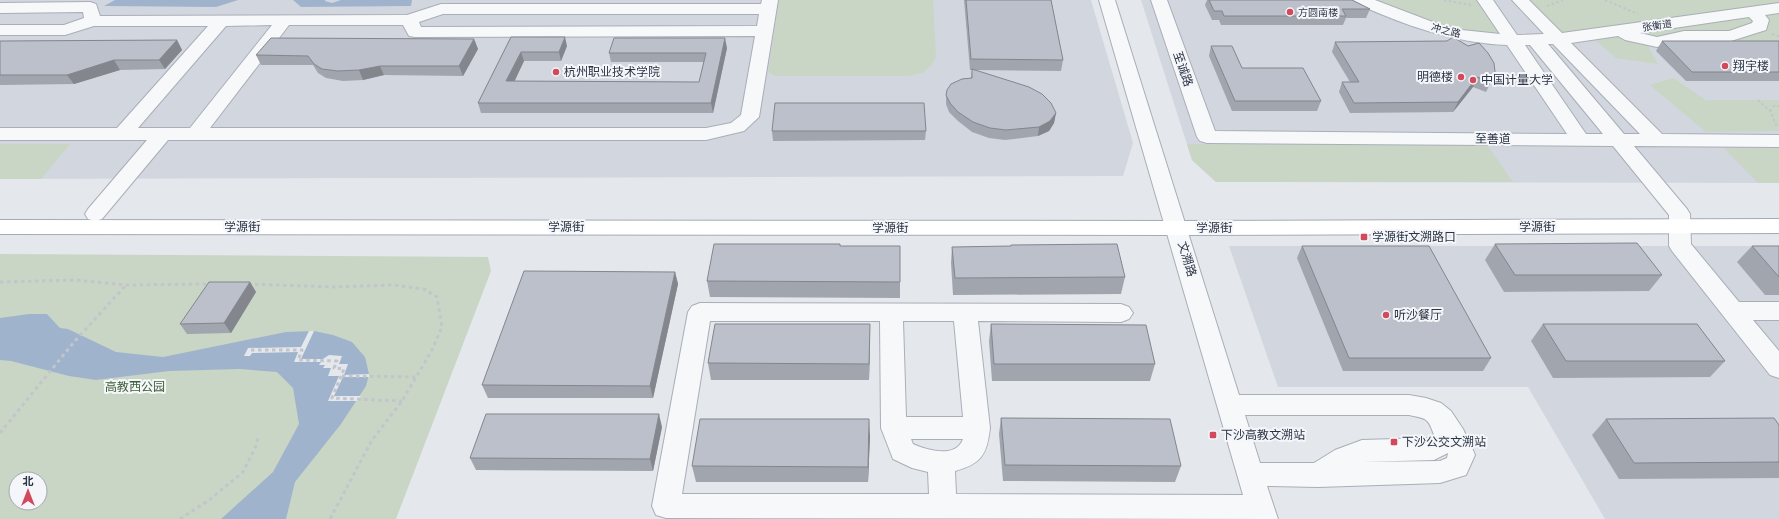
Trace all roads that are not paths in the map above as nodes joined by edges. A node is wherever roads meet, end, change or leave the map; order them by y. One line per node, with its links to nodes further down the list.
1 (1107, 0): 35 (street, 文溯路)
2 (1159, 0): 26 (street, 至诚路)
3 (1360, 0): 20 (street, 冲之路)
4 (1520, 0): 19 (street)
5 (444, 4): 6 (street); 13 (street)
6 (769, 4): 18 (street)
7 (1488, 4): 20 (street)
8 (0, 8): 9 (street)
9 (39, 8): 11 (street); 16 (street)
10 (1779, 8): 12 (street, 张衡道)
11 (93, 9): 14 (street); 16 (street)
12 (1753, 11): 17 (street, 张衡道); 17 (street)
13 (409, 20): 15 (street); 18 (street)
14 (221, 21): 15 (street); 22 (street)
15 (284, 21): 24 (street)
16 (7, 30)
17 (1619, 30): 19 (street, 张衡道)
18 (764, 31): 24 (street)
19 (1559, 39): 21 (street, 张衡道); 29 (street)
20 (1513, 40): 21 (street, 冲之路); 27 (street)
21 (1535, 40): 28 (street)
22 (123, 133): 23 (street); 25 (street)
23 (163, 133): 24 (street); 32 (street)
24 (196, 133)
25 (0, 134)
26 (1207, 138): 27 (street, 至善道)
27 (1580, 139): 28 (street, 至善道)
28 (1618, 139): 29 (street, 至善道); 34 (street)
29 (1656, 140): 30 (street, 至善道)
30 (1779, 140)
31 (0, 214): 32 (main road, 学源街)
32 (95, 214): 35 (main road, 学源街)
33 (1779, 214): 34 (main road, 学源街)
34 (1680, 220): 35 (main road, 学源街); 36 (main road, 学源街); 38 (street)
35 (1175, 221): 37 (main road, 学源街); 44 (street, 文溯路)
36 (1779, 226)
37 (0, 227)
38 (1733, 311): 39 (street); 43 (street)
39 (1779, 311)
40 (891, 312): 41 (street); 45 (street); 49 (street)
41 (966, 312): 42 (street); 46 (street)
42 (1121, 313)
43 (1779, 368)
44 (1230, 405): 48 (street, 文溯路); 48 (street)
45 (894, 428): 46 (street); 47 (street)
46 (977, 428): 47 (street)
47 (941, 463): 49 (street)
48 (1251, 474): 50 (street, 文溯路)
49 (943, 507): 50 (street)
50 (1262, 513)

